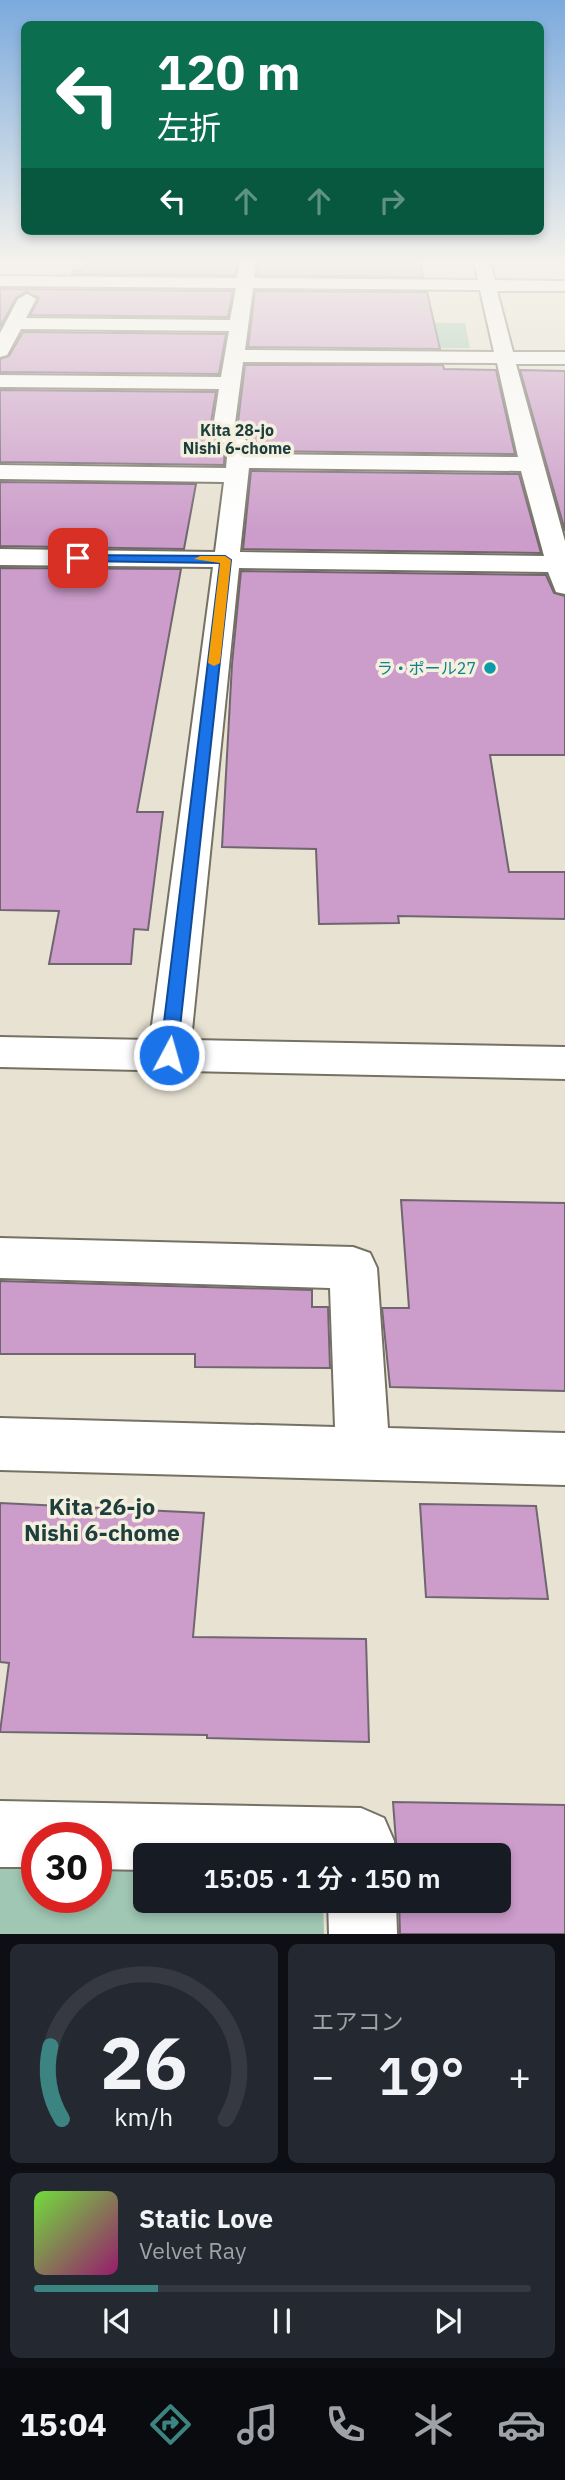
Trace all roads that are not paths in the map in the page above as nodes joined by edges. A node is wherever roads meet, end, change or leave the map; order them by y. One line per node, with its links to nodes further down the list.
1 (234, 353): 5 (street)
2 (506, 353): 3 (street)
3 (507, 358): 4 (street); 5 (street); 8 (street)
4 (565, 358)
5 (231, 369): 6 (street); 7 (street)
6 (0, 381)
7 (237, 468): 8 (street); 9 (street); 12 (street)
8 (532, 469): 10 (street); 13 (street)
9 (0, 472)
10 (558, 474)
11 (0, 557): 12 (street)
12 (225, 560): 13 (street); 15 (street)
13 (562, 573)
14 (0, 1052): 15 (street)
15 (169, 1055): 16 (street)
16 (565, 1063)
17 (0, 1258): 19 (street)
18 (0, 1444): 19 (street)
19 (363, 1451): 20 (street)
20 (565, 1459)
21 (0, 1834): 22 (street)
22 (360, 1843)
23 (362, 1913): 24 (street)
24 (363, 1934)

